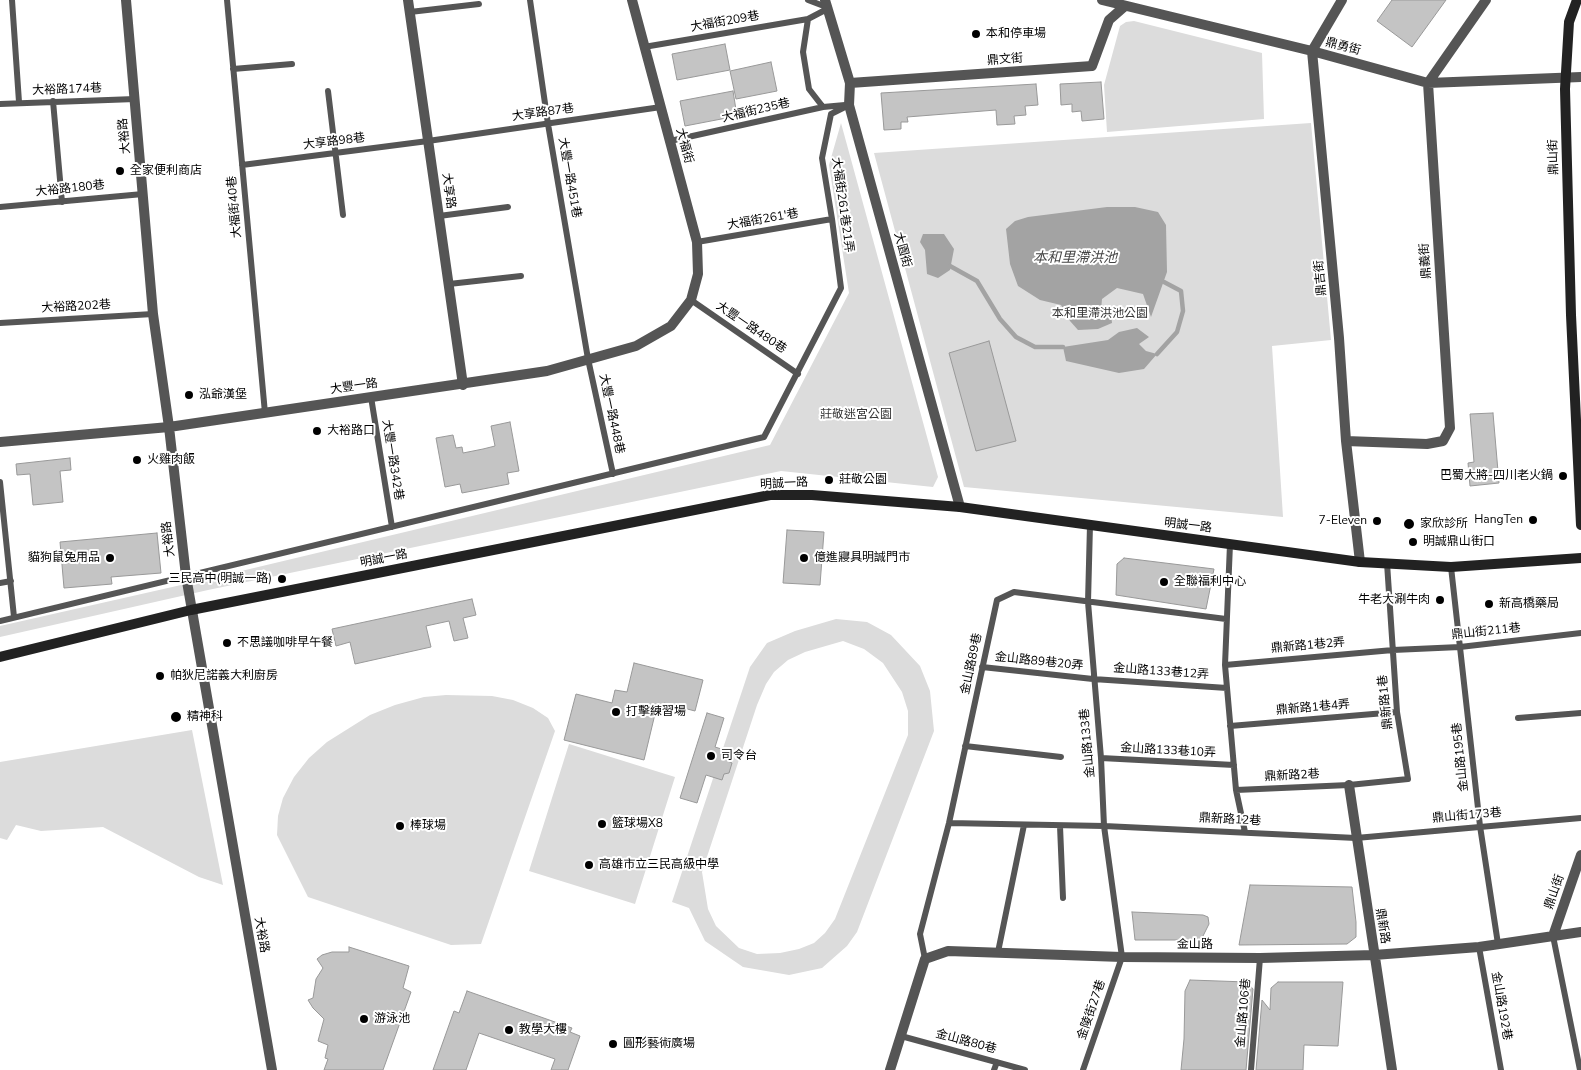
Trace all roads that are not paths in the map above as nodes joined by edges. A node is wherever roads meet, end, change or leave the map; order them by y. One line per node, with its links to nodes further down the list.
1 (12, 0): 28 (lane)
2 (126, 0): 26 (street, 大裕路)
3 (227, 0): 20 (lane, 大福街40巷)
4 (408, 0): 15 (street, 大享路)
5 (530, 0): 33 (lane, 大豐一路451巷)
6 (632, 0): 17 (street, 大福街)
7 (808, 0): 14 (lane)
8 (1102, 0): 12 (street, 鼎勇街)
9 (1342, 0): 18 (street)
10 (1486, 0): 24 (street)
11 (1577, 0): 21 (street, 鼎山街)
12 (1127, 3): 18 (street, 鼎勇街); 23 (street, 鼎文街)
13 (479, 4): 15 (lane)
14 (827, 4): 16 (lane, 大福街209巷); 23 (street, 大園街)
15 (410, 12): 34 (street, 大享路)
16 (808, 19): 17 (lane, 大福街209巷); 32 (lane)
17 (644, 48): 31 (street, 大福街)
18 (1312, 51): 24 (street, 鼎勇街); 58 (street, 鼎吉街)
19 (292, 64): 20 (lane)
20 (233, 69): 37 (lane, 大福街40巷)
21 (1565, 77): 22 (street, 鼎勇街); 24 (street, 鼎勇街); 50 (street, 鼎山街)
22 (1581, 77)
23 (850, 83): 30 (street, 大園街)
24 (1428, 83): 58 (street, 鼎義街)
25 (328, 91): 36 (lane)
26 (135, 99): 27 (lane, 大裕路174巷); 38 (street, 大裕路)
27 (53, 101): 28 (lane, 大裕路174巷); 39 (lane)
28 (19, 102): 29 (lane, 大裕路174巷)
29 (0, 104)
30 (849, 105): 32 (lane, 大福街235巷); 44 (lane, 大福街261巷21弄); 62 (street, 大園街)
31 (661, 107): 33 (lane, 大享路87巷); 35 (street, 大福街)
32 (823, 107): 35 (lane, 大福街235巷)
33 (548, 124): 34 (lane, 大享路87巷); 52 (lane, 大豐一路451巷)
34 (428, 141): 36 (lane, 大享路98巷); 43 (street, 大享路)
35 (670, 141): 45 (street, 大福街)
36 (336, 153): 37 (lane, 大享路98巷); 42 (lane)
37 (242, 165): 56 (lane, 大福街40巷)
38 (143, 194): 39 (lane, 大裕路180巷); 49 (street, 大裕路)
39 (62, 202): 40 (lane, 大裕路180巷)
40 (0, 207)
41 (508, 207): 43 (lane)
42 (343, 216)
43 (439, 216): 47 (street, 大享路)
44 (832, 219): 45 (lane, 大福街261'巷); 53 (lane, 大福街261巷21弄)
45 (697, 242): 48 (street, 大福街)
46 (521, 276): 47 (lane)
47 (449, 284): 54 (street, 大享路)
48 (691, 300): 52 (street, 大豐一路); 53 (lane, 大豐一路480巷)
49 (152, 314): 51 (lane, 大裕路202巷); 57 (street, 大裕路)
50 (1576, 315): 64 (street, 鼎山街)
51 (0, 323)
52 (588, 360): 54 (street, 大豐一路); 60 (lane, 大豐一路448巷)
53 (798, 374): 60 (lane)
54 (463, 385): 55 (street, 大豐一路)
55 (371, 397): 56 (street, 大豐一路); 65 (lane, 大豐一路342巷)
56 (265, 413): 57 (street, 大豐一路)
57 (169, 427): 59 (street, 大豐一路); 71 (street, 大裕路)
58 (1346, 441): 68 (street, 鼎吉街)
59 (0, 442)
60 (613, 474): 65 (lane)
61 (0, 482): 72 (lane)
62 (960, 507): 63 (street, 明誠一路); 75 (street, 明誠一路)
63 (1090, 525): 66 (street, 明誠一路); 74 (lane, 金山路133巷)
64 (1581, 525)
65 (392, 527): 71 (lane)
66 (1230, 544): 68 (street, 明誠一路); 77 (lane)
67 (1581, 558): 70 (street, 明誠一路)
68 (1360, 562): 69 (street, 明誠一路)
69 (1387, 563): 70 (street, 明誠一路); 81 (lane, 鼎新路1巷)
70 (1451, 567): 80 (lane, 金山路195巷)
71 (186, 576): 75 (street, 大裕路); 76 (lane)
72 (11, 581): 73 (lane); 76 (lane)
73 (0, 583)
74 (1088, 602): 77 (lane, 金山路89巷); 84 (lane, 金山路89巷); 85 (lane, 金山路133巷)
75 (191, 610): 82 (street, 明誠一路); 118 (street, 大裕路)
76 (14, 618): 78 (lane)
77 (1226, 620): 83 (lane)
78 (0, 621)
79 (1581, 634): 80 (lane, 鼎山街211巷)
80 (1460, 647): 81 (lane, 鼎山街211巷); 102 (lane, 金山路195巷)
81 (1392, 650): 83 (lane, 鼎新路1巷2弄); 87 (lane, 鼎新路1巷)
82 (0, 657)
83 (1225, 665): 86 (lane)
84 (982, 667): 85 (lane, 金山路89巷20弄); 91 (lane, 金山路89巷)
85 (1093, 679): 86 (lane, 金山路133巷12弄); 93 (lane, 金山路133巷)
86 (1227, 688): 90 (lane)
87 (1397, 712): 90 (lane, 鼎新路1巷4弄); 95 (lane, 鼎新路1巷)
88 (1581, 712): 89 (lane)
89 (1518, 718)
90 (1230, 726): 94 (lane)
91 (965, 746): 92 (lane); 98 (lane, 金山路89巷)
92 (1061, 757)
93 (1101, 758): 94 (lane, 金山路133巷10弄); 101 (lane, 金山路133巷)
94 (1234, 765): 96 (lane)
95 (1348, 785): 96 (lane, 鼎新路2巷); 104 (street, 鼎新路)
96 (1236, 790): 103 (lane)
97 (1581, 818): 102 (lane, 鼎山街173巷)
98 (949, 823): 99 (lane, 鼎新路12巷); 115 (lane, 金山路89巷)
99 (1024, 825): 100 (lane, 鼎新路12巷); 111 (lane)
100 (1060, 826): 101 (lane, 鼎新路12巷); 106 (lane)
101 (1104, 826): 103 (lane, 鼎新路12巷); 113 (lane, 金山路133巷)
102 (1480, 826): 104 (lane, 鼎山街173巷); 109 (lane, 金山路195巷)
103 (1245, 832): 104 (lane, 鼎新路12巷)
104 (1356, 838): 112 (street, 鼎新路)
105 (1581, 855): 108 (street, 鼎山街)
106 (1064, 898)
107 (1581, 932): 108 (street, 金山路)
108 (1553, 936): 109 (street, 金山路); 126 (lane)
109 (1498, 944): 110 (street, 金山路)
110 (1479, 947): 112 (street, 金山路); 125 (lane, 金山路192巷)
111 (998, 952): 113 (street, 金山路); 115 (street, 金山路)
112 (1374, 955): 114 (street, 金山路); 124 (street, 鼎新路)
113 (1122, 957): 114 (street, 金山路); 122 (lane, 金陵街27巷)
114 (1260, 958): 123 (lane, 金山路106巷)
115 (925, 959): 116 (street)
116 (901, 1036): 117 (lane, 金山路80巷); 119 (street)
117 (997, 1062): 120 (lane); 121 (lane, 金山路80巷)
118 (272, 1070)
119 (890, 1070)
120 (994, 1070)
121 (1025, 1070)
122 (1082, 1070)
123 (1251, 1070)
124 (1392, 1070)
125 (1501, 1070)
126 (1580, 1070)

